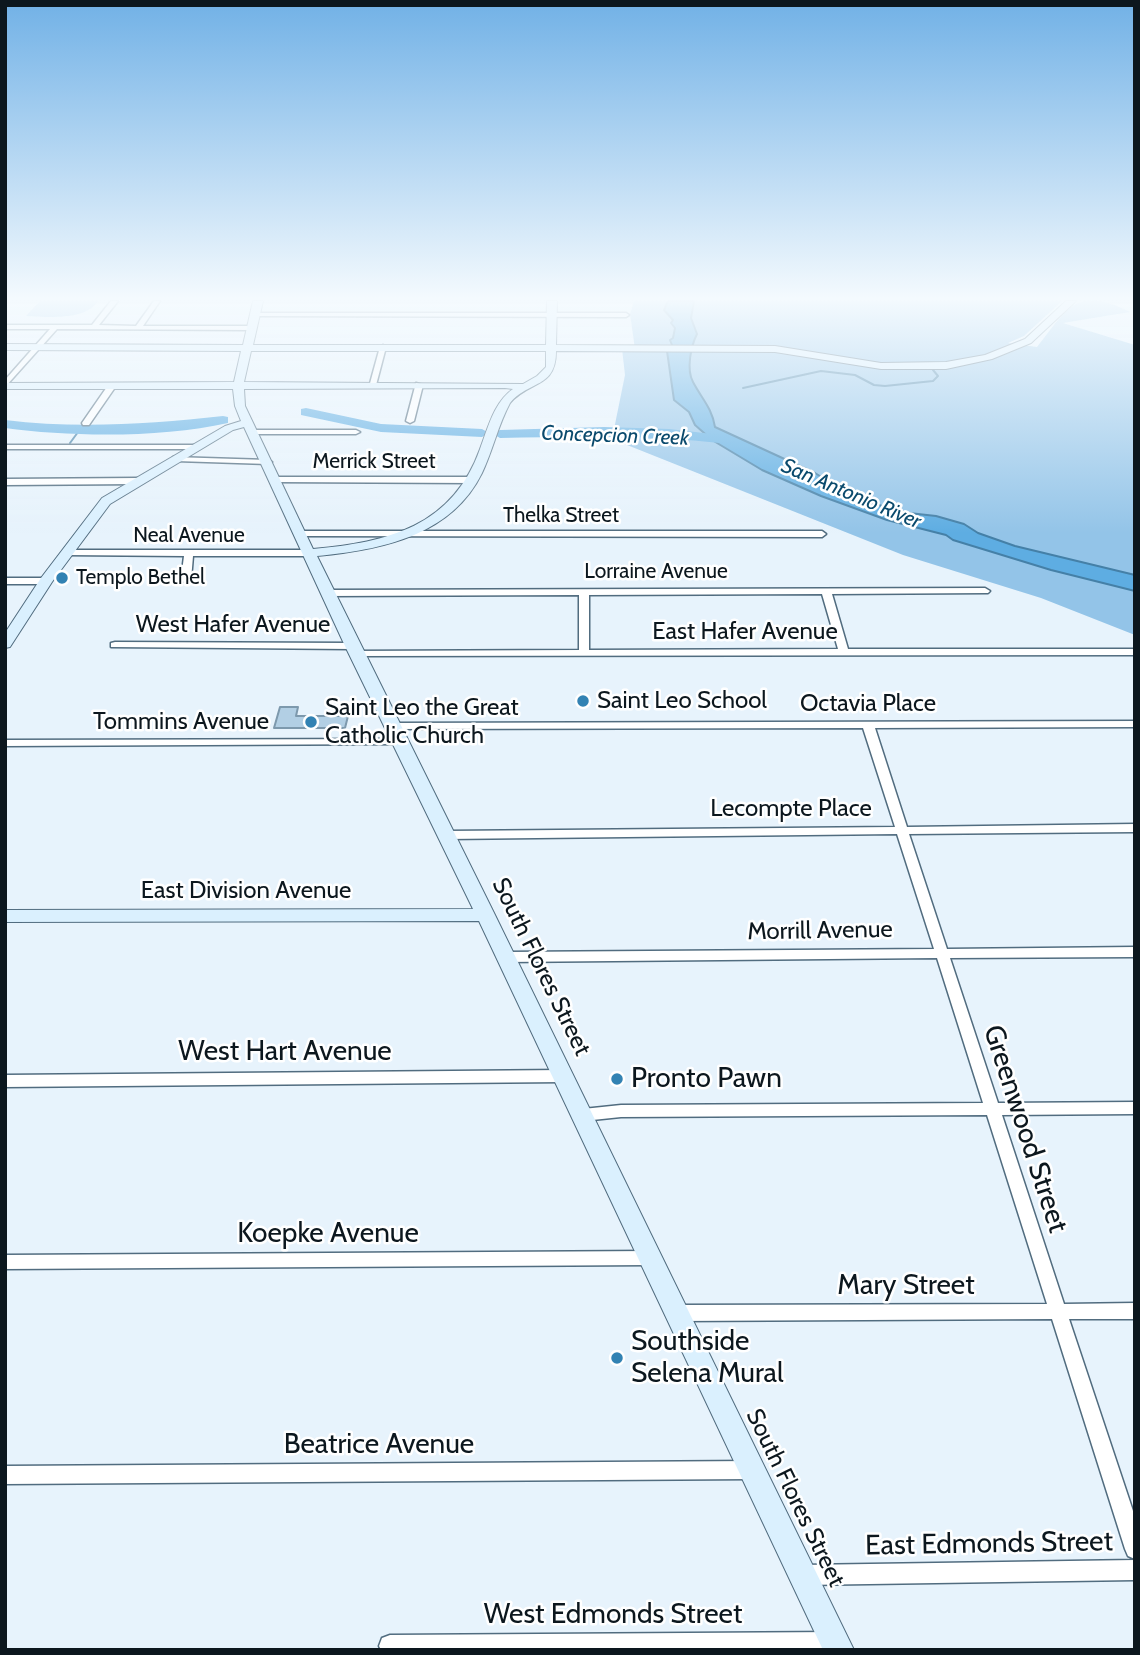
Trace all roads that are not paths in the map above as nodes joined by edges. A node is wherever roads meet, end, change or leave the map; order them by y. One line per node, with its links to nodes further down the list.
1 (240, 378): 8 (main road, South Flores Street)
2 (374, 378): 5 (street)
3 (538, 378): 9 (main road)
4 (5, 385): 7 (main road)
5 (372, 385): 6 (main road); 8 (main road)
6 (419, 385): 9 (main road); 10 (street)
7 (112, 386): 8 (main road); 11 (street)
8 (238, 386): 12 (main road, South Flores Street)
9 (525, 387): 18 (main road)
10 (410, 421)
11 (86, 423)
12 (251, 427): 13 (street); 15 (main road); 17 (main road, South Flores Street)
13 (356, 432)
14 (5, 447): 15 (street)
15 (196, 447): 16 (main road)
16 (176, 459): 17 (street, Merrick Street); 19 (main road)
17 (271, 471): 18 (street, Merrick Street); 21 (main road, South Flores Street)
18 (473, 480): 22 (main road)
19 (138, 481): 20 (street); 24 (main road)
20 (5, 482)
21 (300, 534): 22 (street, Thelka Street); 25 (main road, South Flores Street)
22 (411, 534): 23 (street, Thelka Street); 25 (main road)
23 (822, 534)
24 (68, 553): 26 (street, Neal Avenue); 29 (main road)
25 (310, 553): 26 (street, Neal Avenue); 33 (main road, South Flores Street)
26 (189, 554): 27 (street)
27 (186, 580)
28 (5, 581): 29 (street)
29 (46, 581): 34 (main road)
30 (826, 591): 31 (street, Lorraine Avenue); 32 (street, Lorraine Avenue); 39 (street)
31 (985, 591)
32 (584, 592): 33 (street, Lorraine Avenue); 38 (street)
33 (327, 593): 36 (main road, South Flores Street)
34 (7, 638)
35 (115, 645): 36 (street, West Hafer Avenue)
36 (353, 649): 38 (street, East Hafer Avenue); 42 (main road, South Flores Street)
37 (1135, 652): 39 (street, East Hafer Avenue)
38 (584, 653): 39 (street, East Hafer Avenue)
39 (844, 653)
40 (1135, 723): 41 (street, Octavia Place)
41 (868, 725): 42 (street, Octavia Place); 45 (street, Greenwood Street)
42 (396, 734): 43 (street, Tommins Avenue); 46 (main road, South Flores Street)
43 (5, 743)
44 (1135, 828): 45 (street, Lecompte Place)
45 (902, 830): 46 (street, Lecompte Place); 50 (street, Greenwood Street)
46 (447, 835): 47 (main road, South Flores Street)
47 (486, 915): 48 (main road, East Division Avenue); 51 (main road, South Flores Street)
48 (5, 916)
49 (1135, 952): 50 (street, Morrill Avenue)
50 (940, 953): 51 (street, Morrill Avenue); 55 (street, Greenwood Street)
51 (506, 957): 52 (main road, South Flores Street)
52 (564, 1076): 53 (street, West Hart Avenue); 56 (main road, South Flores Street)
53 (5, 1081)
54 (1135, 1108): 55 (street)
55 (990, 1109): 56 (street); 60 (street, Greenwood Street)
56 (583, 1115): 57 (main road, South Flores Street)
57 (651, 1258): 58 (street, Koepke Avenue); 61 (main road, South Flores Street)
58 (5, 1262)
59 (1135, 1311): 60 (street, Mary Street)
60 (1058, 1312): 61 (street, Mary Street); 64 (street, Greenwood Street)
61 (677, 1313): 62 (main road, South Flores Street)
62 (753, 1470): 63 (street, Beatrice Avenue); 66 (main road, South Flores Street)
63 (5, 1475)
64 (1135, 1549)
65 (1135, 1570): 66 (street, East Edmonds Street)
66 (803, 1574): 68 (main road, South Flores Street)
67 (390, 1646): 68 (street, West Edmonds Street)
68 (838, 1646)

